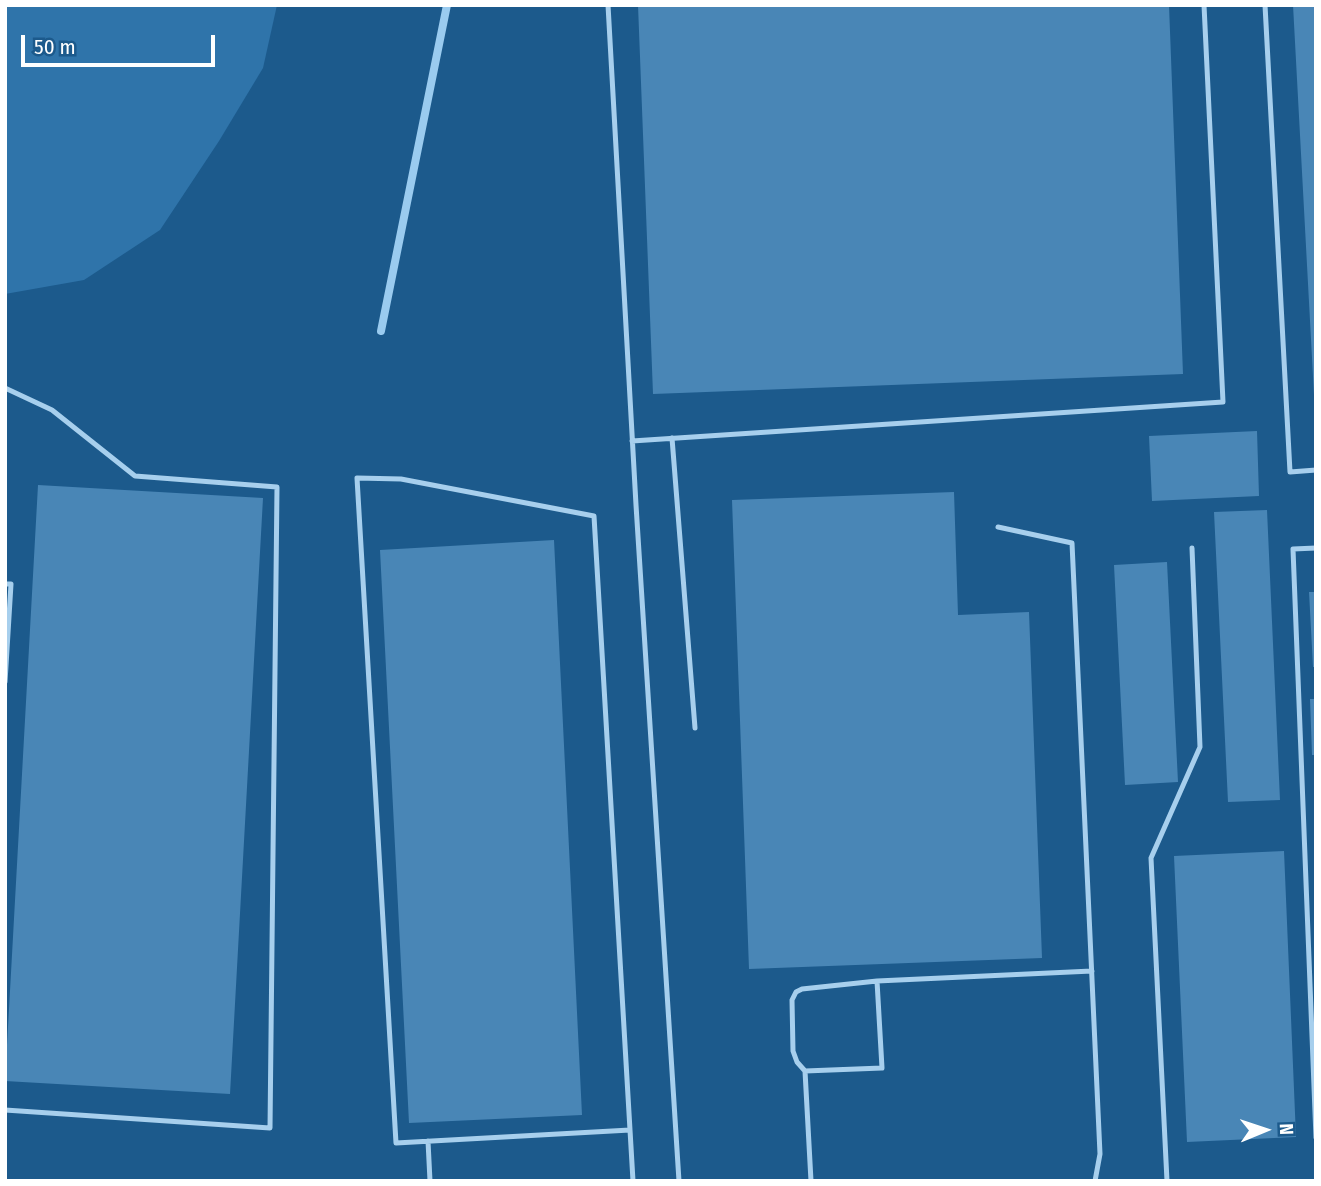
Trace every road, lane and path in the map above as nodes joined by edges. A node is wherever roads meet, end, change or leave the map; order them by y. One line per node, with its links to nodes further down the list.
1 (608, 5): 6 (lane)
2 (1204, 5): 5 (lane)
3 (1265, 5): 7 (lane)
4 (5, 388): 17 (lane)
5 (672, 438): 6 (lane); 13 (lane)
6 (632, 441): 23 (lane)
7 (1316, 470)
8 (999, 527): 14 (lane)
9 (1192, 548): 26 (lane)
10 (1316, 548): 19 (lane)
11 (5, 583): 12 (lane)
12 (5, 682)
13 (695, 728)
14 (1092, 971): 15 (lane); 25 (lane)
15 (877, 981): 16 (lane); 16 (lane)
16 (805, 1071): 24 (lane)
17 (5, 1110)
18 (630, 1130): 20 (lane); 20 (lane); 22 (lane)
19 (1316, 1138)
20 (428, 1141): 21 (lane)
21 (430, 1181)
22 (633, 1181)
23 (680, 1181)
24 (811, 1181)
25 (1095, 1181)
26 (1167, 1181)

